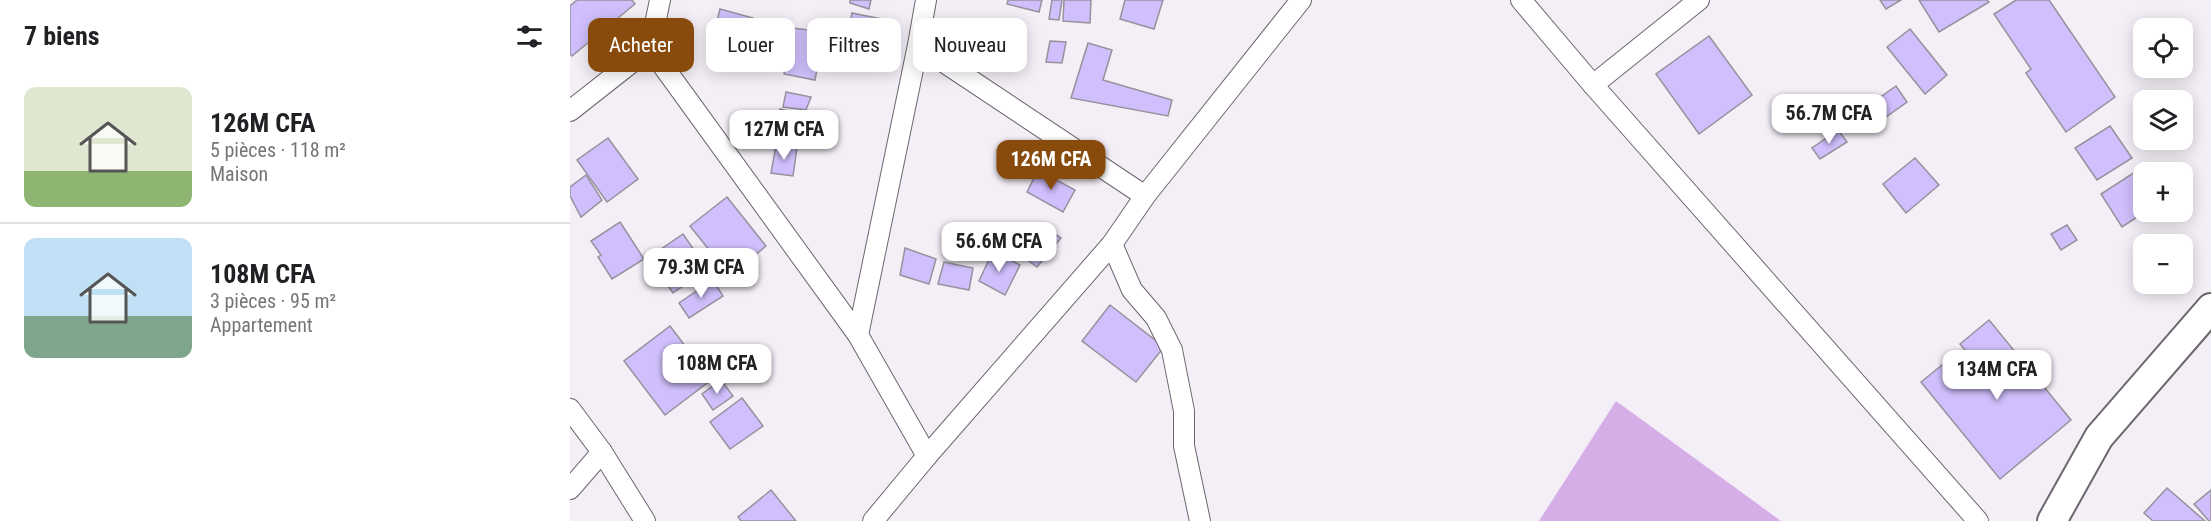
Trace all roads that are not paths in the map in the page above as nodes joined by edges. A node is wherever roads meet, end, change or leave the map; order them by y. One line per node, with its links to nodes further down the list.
1 (660, 0): 6 (street)
2 (926, 0): 7 (street)
3 (1301, 0): 14 (street)
4 (1521, 0): 12 (street)
5 (1699, 0): 12 (street)
6 (656, 18)
7 (923, 18)
8 (913, 69): 17 (street)
9 (620, 72): 13 (street)
10 (667, 72): 17 (street)
11 (959, 72): 14 (street)
12 (1593, 85): 25 (street)
13 (570, 111)
14 (1145, 196): 15 (street)
15 (1112, 244): 20 (street); 24 (street)
16 (2211, 308): 26 (street)
17 (858, 335): 20 (street)
18 (570, 409): 19 (street)
19 (602, 452): 21 (street); 22 (street)
20 (927, 456): 23 (street)
21 (570, 489)
22 (645, 521)
23 (873, 521)
24 (1200, 521)
25 (1978, 521)
26 (2052, 521)

